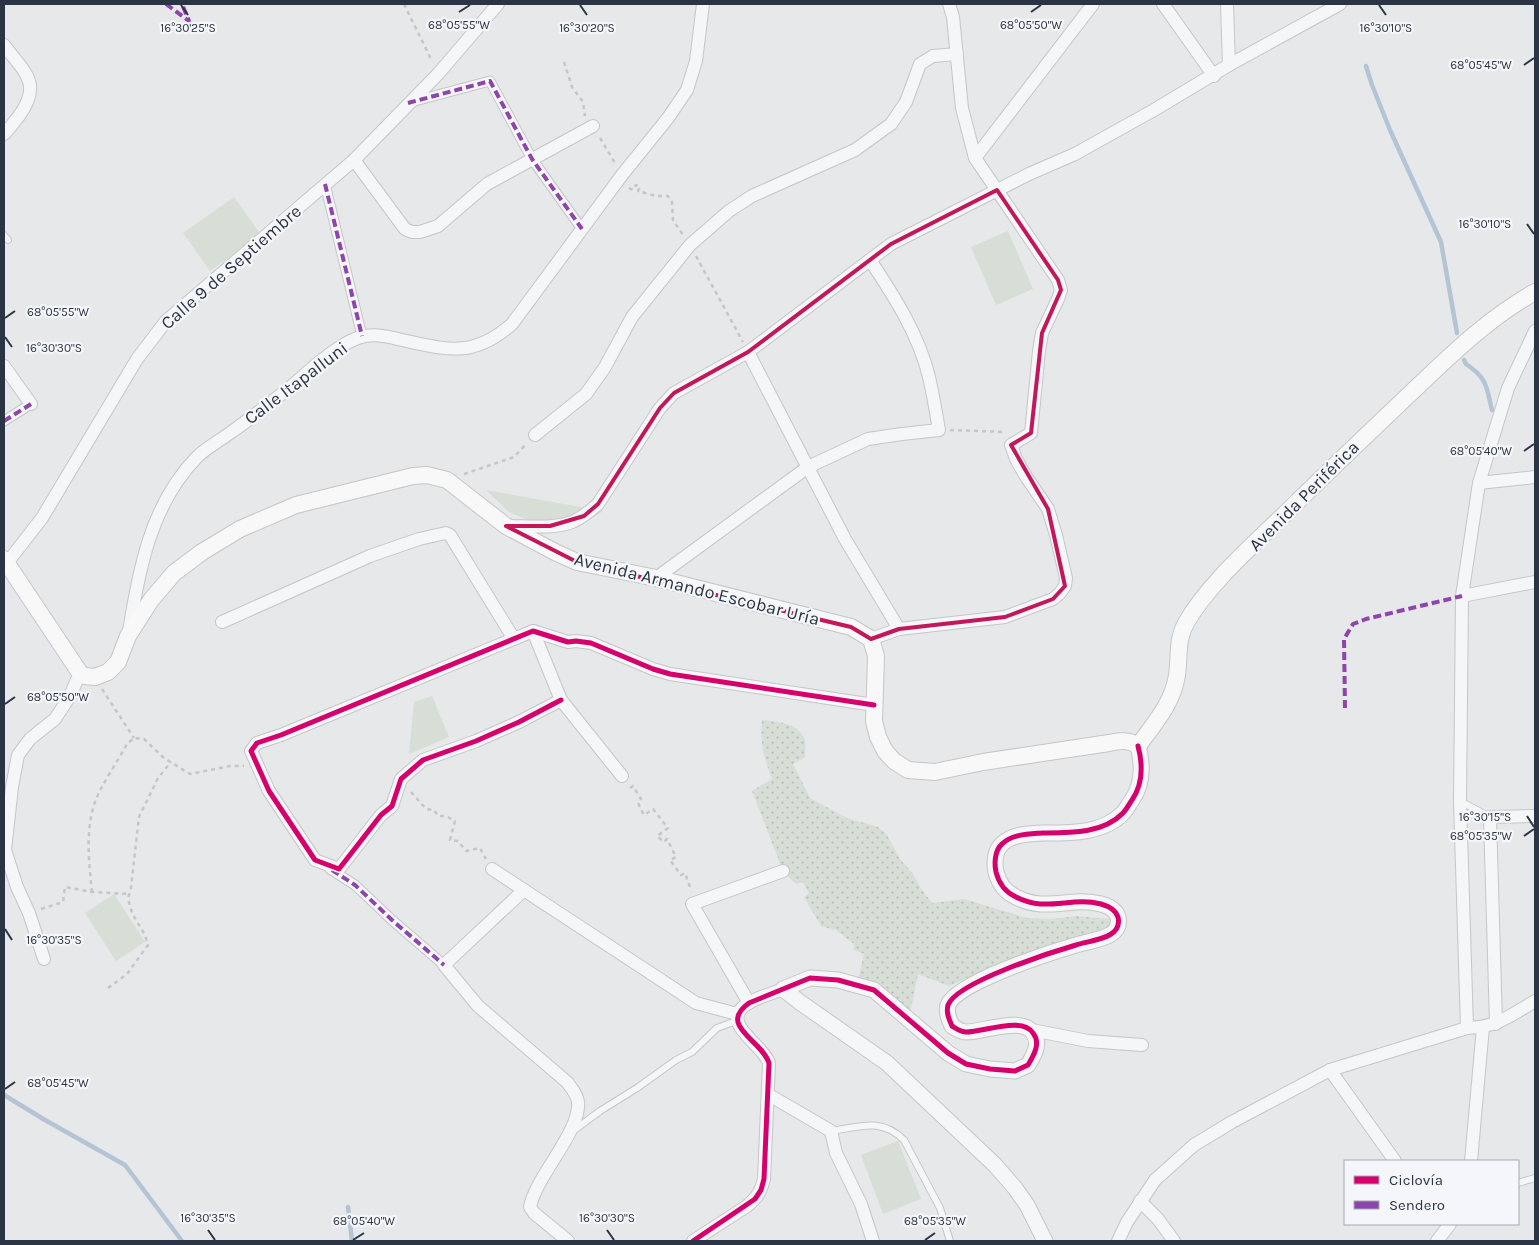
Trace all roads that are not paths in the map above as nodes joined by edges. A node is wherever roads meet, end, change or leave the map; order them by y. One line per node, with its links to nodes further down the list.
1 (498, 4): 12 (street, Calle 9 de Septiembre)
2 (703, 4): 20 (street, Calle Itapalluni)
3 (949, 4): 9 (street)
4 (1093, 4): 15 (street)
5 (1163, 4): 11 (street)
6 (1227, 4): 10 (street)
7 (1340, 4): 10 (street)
8 (4, 45): 14 (street)
9 (957, 54): 15 (street); 29 (street)
10 (1229, 65): 11 (street)
11 (1214, 76): 19 (street)
12 (408, 103): 16 (street, Calle 9 de Septiembre); 17 (street)
13 (593, 126): 17 (street)
14 (4, 134)
15 (975, 158): 19 (street)
16 (354, 160): 17 (street); 18 (street, Calle 9 de Septiembre)
17 (532, 160): 20 (street)
18 (325, 184): 24 (street); 34 (street, Calle 9 de Septiembre)
19 (997, 190): 21 (street); 39 (street)
20 (582, 229): 24 (street, Calle Itapalluni)
21 (870, 260): 25 (street); 30 (street)
22 (1535, 292): 47 (main road, Avenida Periférica)
23 (1535, 331): 32 (street)
24 (362, 336): 41 (street, Calle Itapalluni)
25 (748, 352): 30 (street); 33 (street)
26 (4, 366): 27 (street)
27 (31, 404): 28 (street)
28 (4, 421)
29 (535, 435)
30 (808, 467): 35 (street); 39 (street)
31 (1535, 477): 32 (street)
32 (1479, 483): 37 (street)
33 (506, 526): 35 (main road, Avenida Armando Escobar Uría); 41 (main road, Avenida Armando Escobar Uría)
34 (5, 561): 44 (main road)
35 (656, 578): 43 (main road, Avenida Armando Escobar Uría)
36 (1535, 582): 37 (street)
37 (1462, 596): 49 (street)
38 (222, 622): 42 (street)
39 (899, 629): 43 (street)
40 (533, 631): 42 (street); 45 (street); 46 (street)
41 (128, 636): 44 (main road, Avenida Armando Escobar Uría)
42 (514, 639): 52 (street)
43 (871, 639): 46 (main road)
44 (87, 675): 56 (street)
45 (561, 700): 48 (street); 52 (street)
46 (874, 704): 47 (main road)
47 (1138, 746): 65 (street)
48 (622, 776)
49 (1460, 801): 51 (lane); 63 (street)
50 (1535, 816): 51 (street)
51 (1490, 817): 62 (street)
52 (315, 860): 57 (street)
53 (492, 869): 55 (street)
54 (783, 870): 60 (street)
55 (524, 890): 57 (street); 61 (street)
56 (44, 959)
57 (444, 966): 70 (street)
58 (783, 989): 60 (street); 65 (street); 81 (street)
59 (1535, 1001): 62 (street)
60 (749, 1003): 61 (street)
61 (737, 1018): 68 (street); 70 (lane)
62 (1496, 1024): 64 (street)
63 (1467, 1028): 64 (street); 67 (street)
64 (1483, 1028): 72 (street)
65 (1032, 1030): 66 (street)
66 (1142, 1045)
67 (1330, 1070): 71 (street); 75 (street)
68 (769, 1095): 69 (street); 77 (street)
69 (831, 1131): 79 (street); 80 (lane)
70 (567, 1137): 78 (street)
71 (1394, 1160)
72 (1471, 1160)
73 (1535, 1178): 74 (lane)
74 (1519, 1183)
75 (1140, 1201): 82 (street); 83 (street)
76 (1449, 1225): 84 (street)
77 (696, 1240)
78 (568, 1241)
79 (873, 1241)
80 (950, 1241)
81 (1045, 1241)
82 (1118, 1241)
83 (1174, 1241)
84 (1437, 1241)

